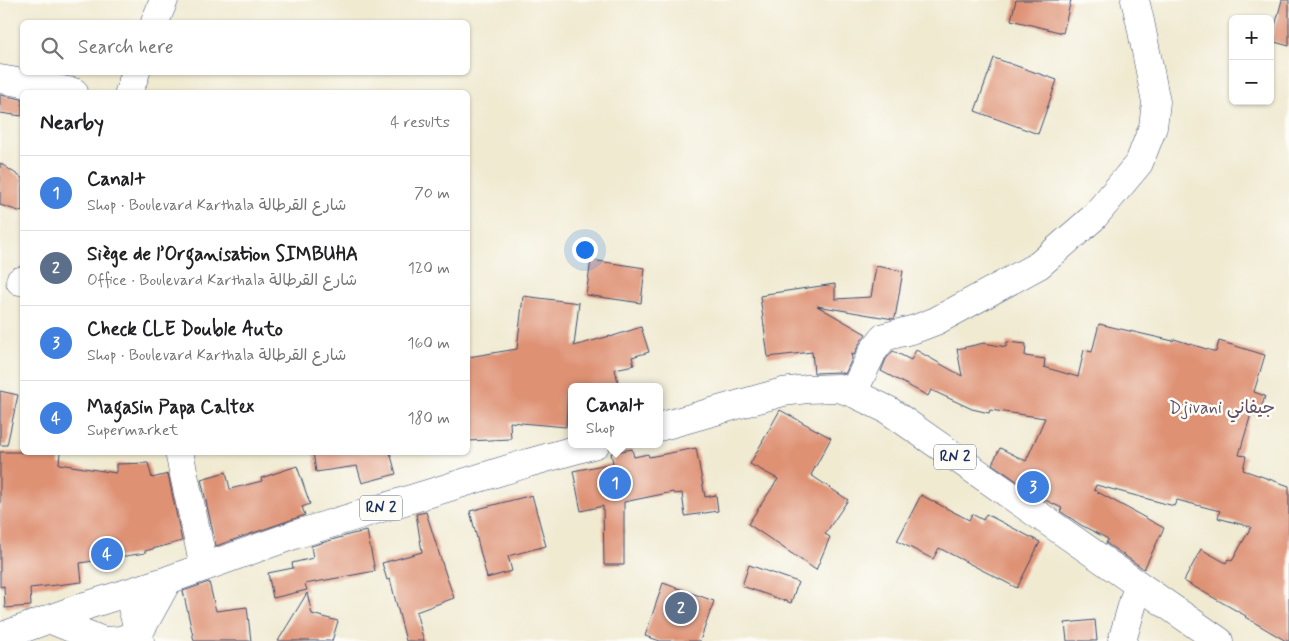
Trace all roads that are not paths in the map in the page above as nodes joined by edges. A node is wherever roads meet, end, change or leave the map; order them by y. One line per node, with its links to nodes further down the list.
1 (164, 0): 3 (main road)
2 (1135, 0): 8 (main road)
3 (156, 20)
4 (135, 75): 7 (main road)
5 (0, 79): 6 (main road)
6 (63, 90)
7 (130, 90)
8 (853, 393): 9 (main road, RN 2); 14 (main road, RN 2)
9 (663, 426)
10 (582, 448): 12 (main road, RN 2)
11 (180, 455): 12 (main road)
12 (204, 567): 13 (main road, RN 2)
13 (168, 580): 15 (main road, RN 2); 19 (main road)
14 (1138, 585): 21 (main road); 22 (main road, RN 2)
15 (128, 593): 16 (main road, RN 2); 19 (main road)
16 (88, 605): 17 (main road, RN 2); 20 (main road)
17 (49, 619): 18 (main road, RN 2); 20 (main road)
18 (0, 637)
19 (140, 637): 20 (main road)
20 (103, 641)
21 (1122, 641)
22 (1218, 641)

